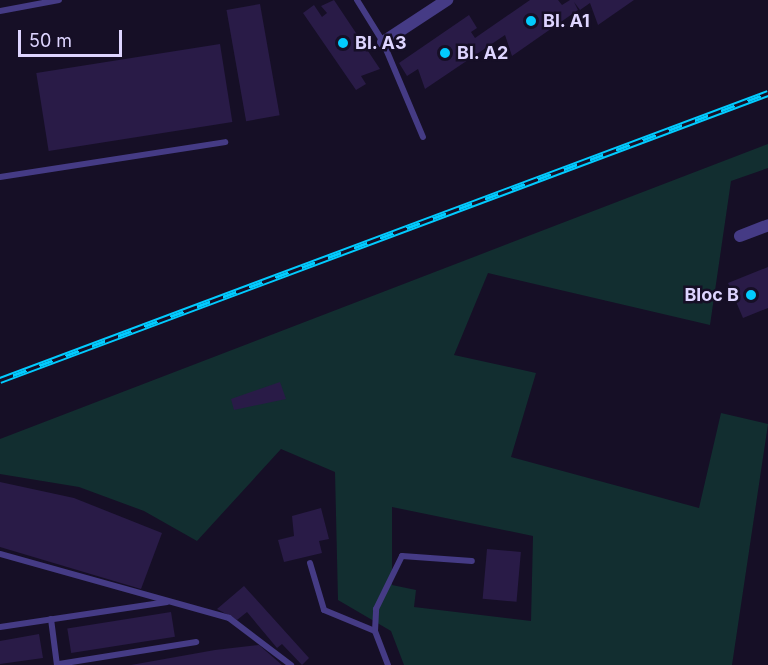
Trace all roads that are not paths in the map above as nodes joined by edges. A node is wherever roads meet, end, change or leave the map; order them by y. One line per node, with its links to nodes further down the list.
1 (59, 0): 4 (lane)
2 (357, 0): 5 (lane)
3 (447, 0): 5 (street)
4 (0, 10)
5 (383, 42): 6 (lane)
6 (423, 137)
7 (225, 142): 8 (lane)
8 (0, 177)
9 (768, 225): 10 (street)
10 (740, 236)
11 (0, 554): 14 (lane)
12 (471, 561): 17 (lane)
13 (310, 563): 17 (lane)
14 (171, 602): 15 (lane); 20 (lane)
15 (51, 620): 16 (lane); 19 (lane)
16 (0, 627)
17 (375, 631): 21 (lane)
18 (196, 642): 19 (lane)
19 (57, 665)
20 (291, 665)
21 (388, 665)

